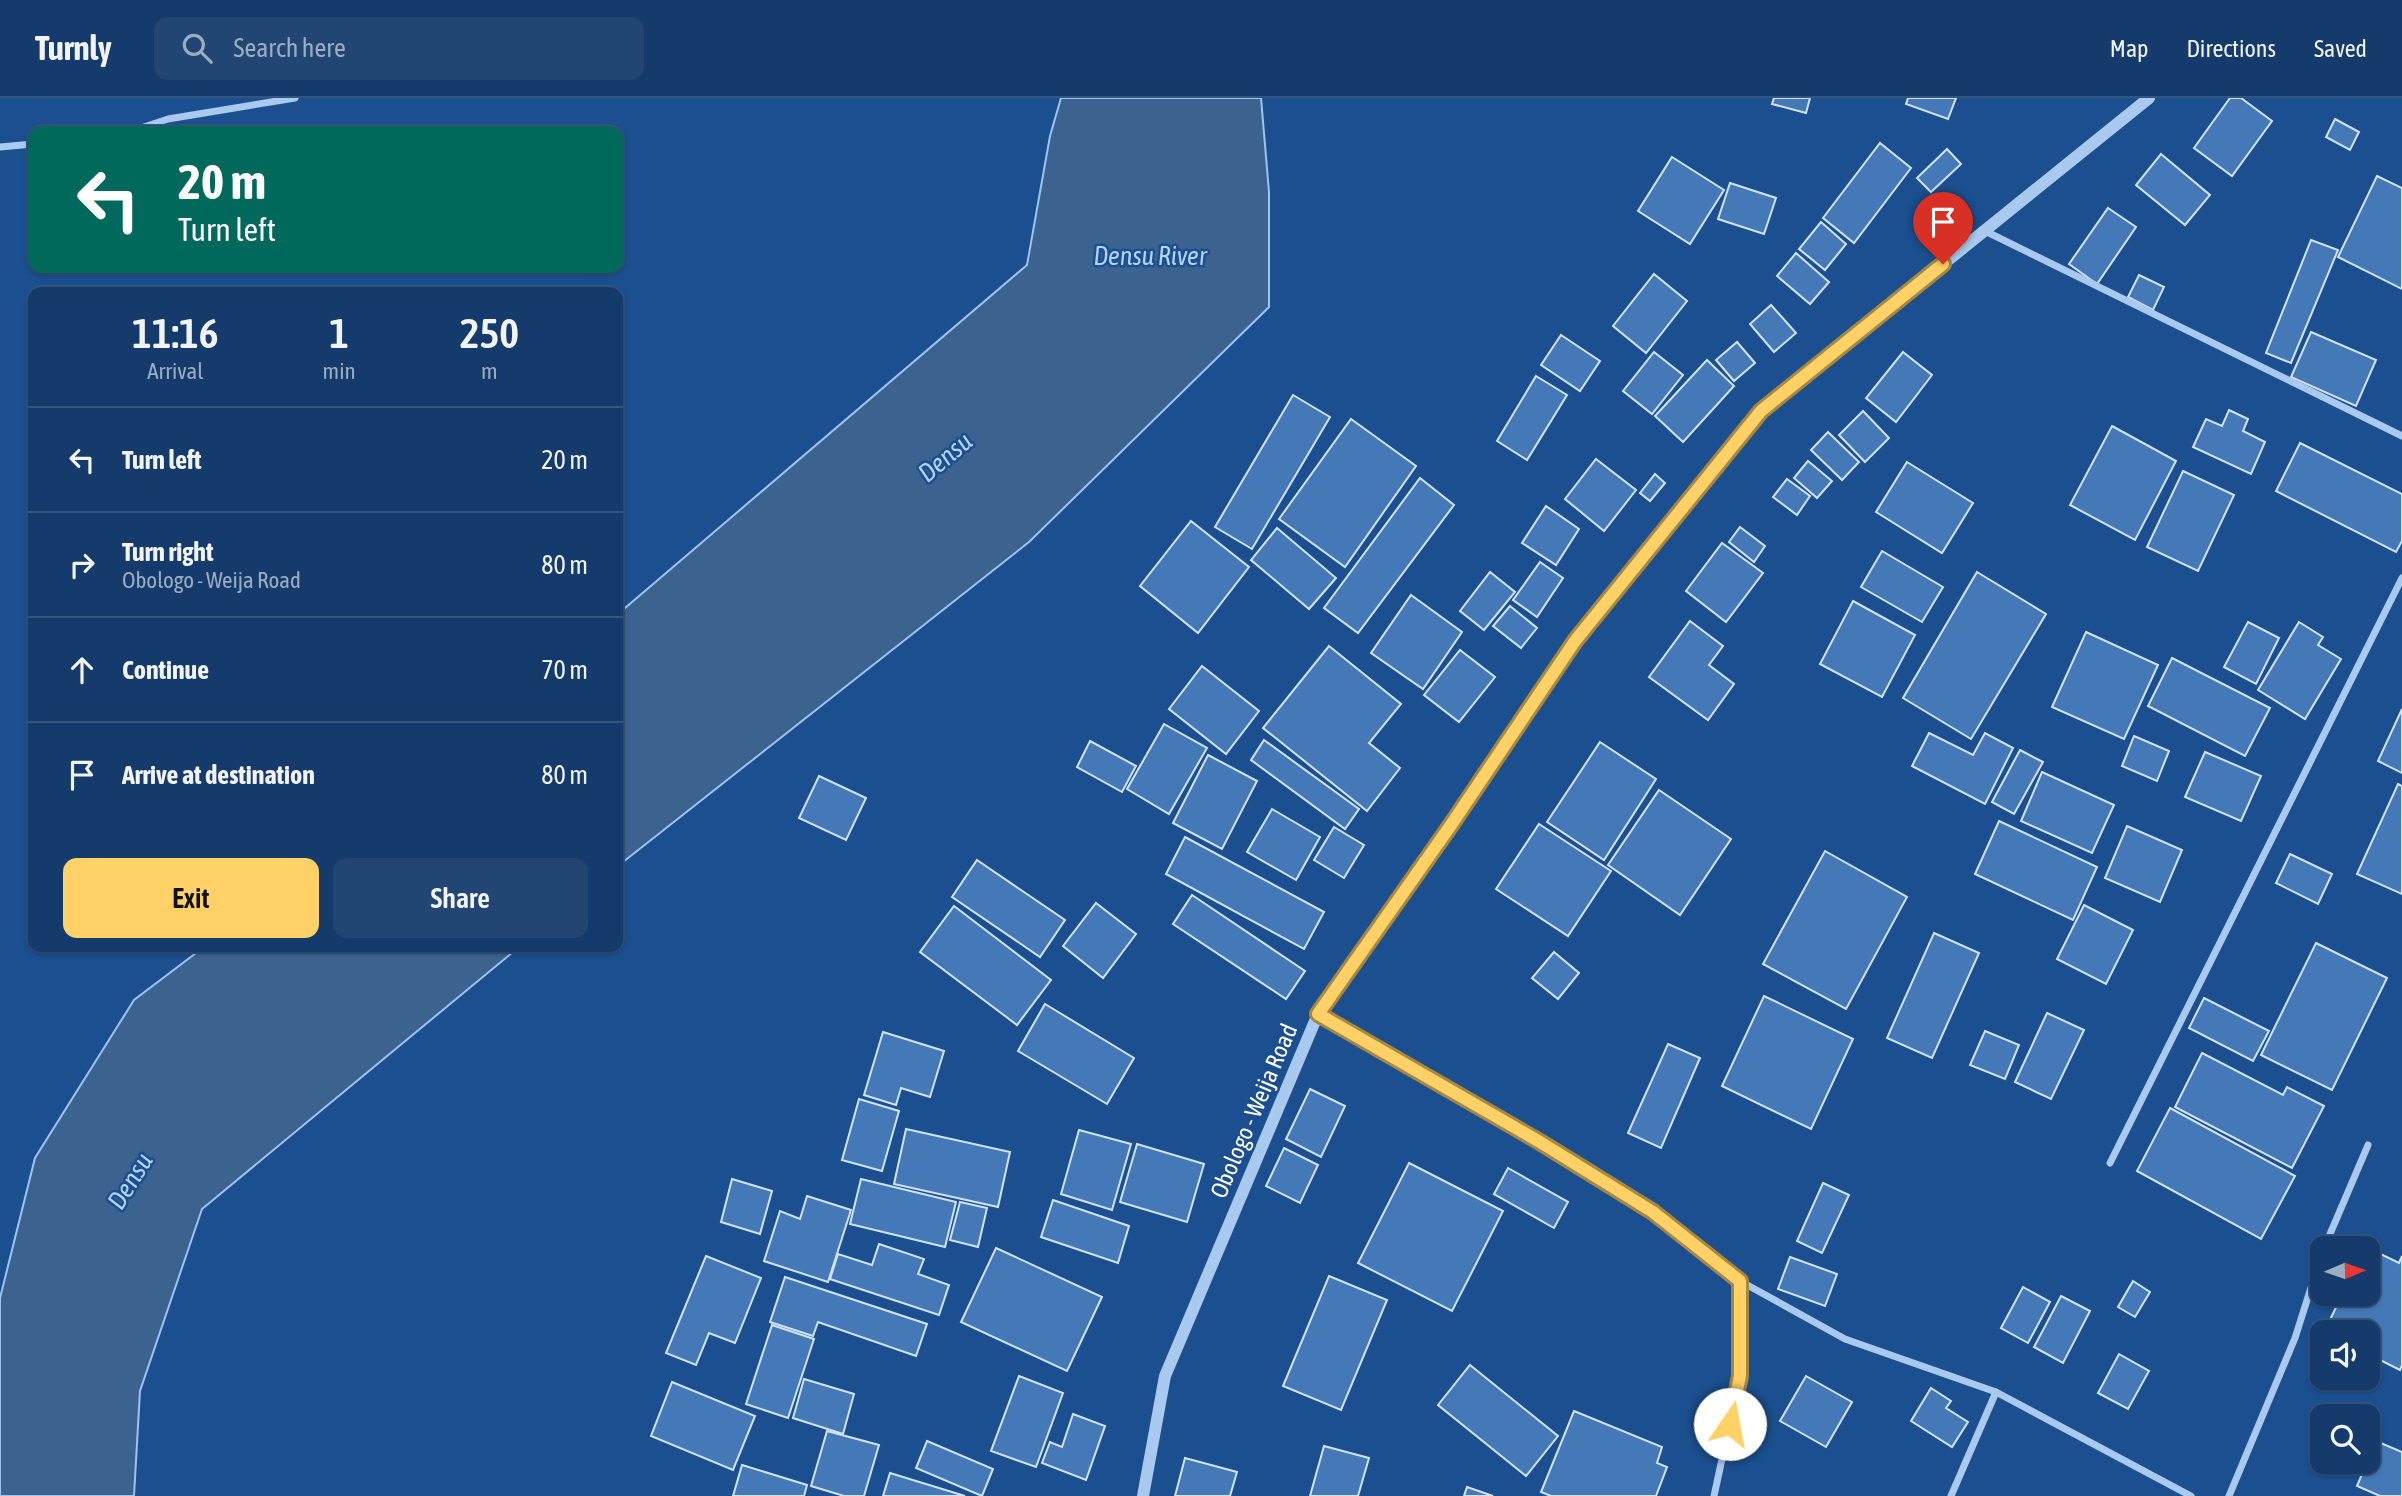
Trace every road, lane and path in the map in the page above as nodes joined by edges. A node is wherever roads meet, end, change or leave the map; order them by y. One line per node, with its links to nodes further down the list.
1 (295, 98): 3 (street)
2 (2149, 98): 6 (street, Obologo - Weija Road)
3 (147, 126)
4 (28, 144): 5 (street)
5 (0, 146)
6 (1984, 231): 7 (street); 9 (street, Obologo - Weija Road)
7 (2402, 436)
8 (2402, 578): 11 (street)
9 (1318, 1014): 13 (street); 16 (street, Obologo - Weija Road)
10 (2368, 1145): 12 (street)
11 (2110, 1163)
12 (2329, 1236)
13 (1740, 1281): 15 (street); 17 (street)
14 (2310, 1291): 20 (street)
15 (1996, 1392): 18 (street); 19 (street)
16 (1143, 1496)
17 (1714, 1496)
18 (1951, 1496)
19 (2191, 1496)
20 (2229, 1496)

